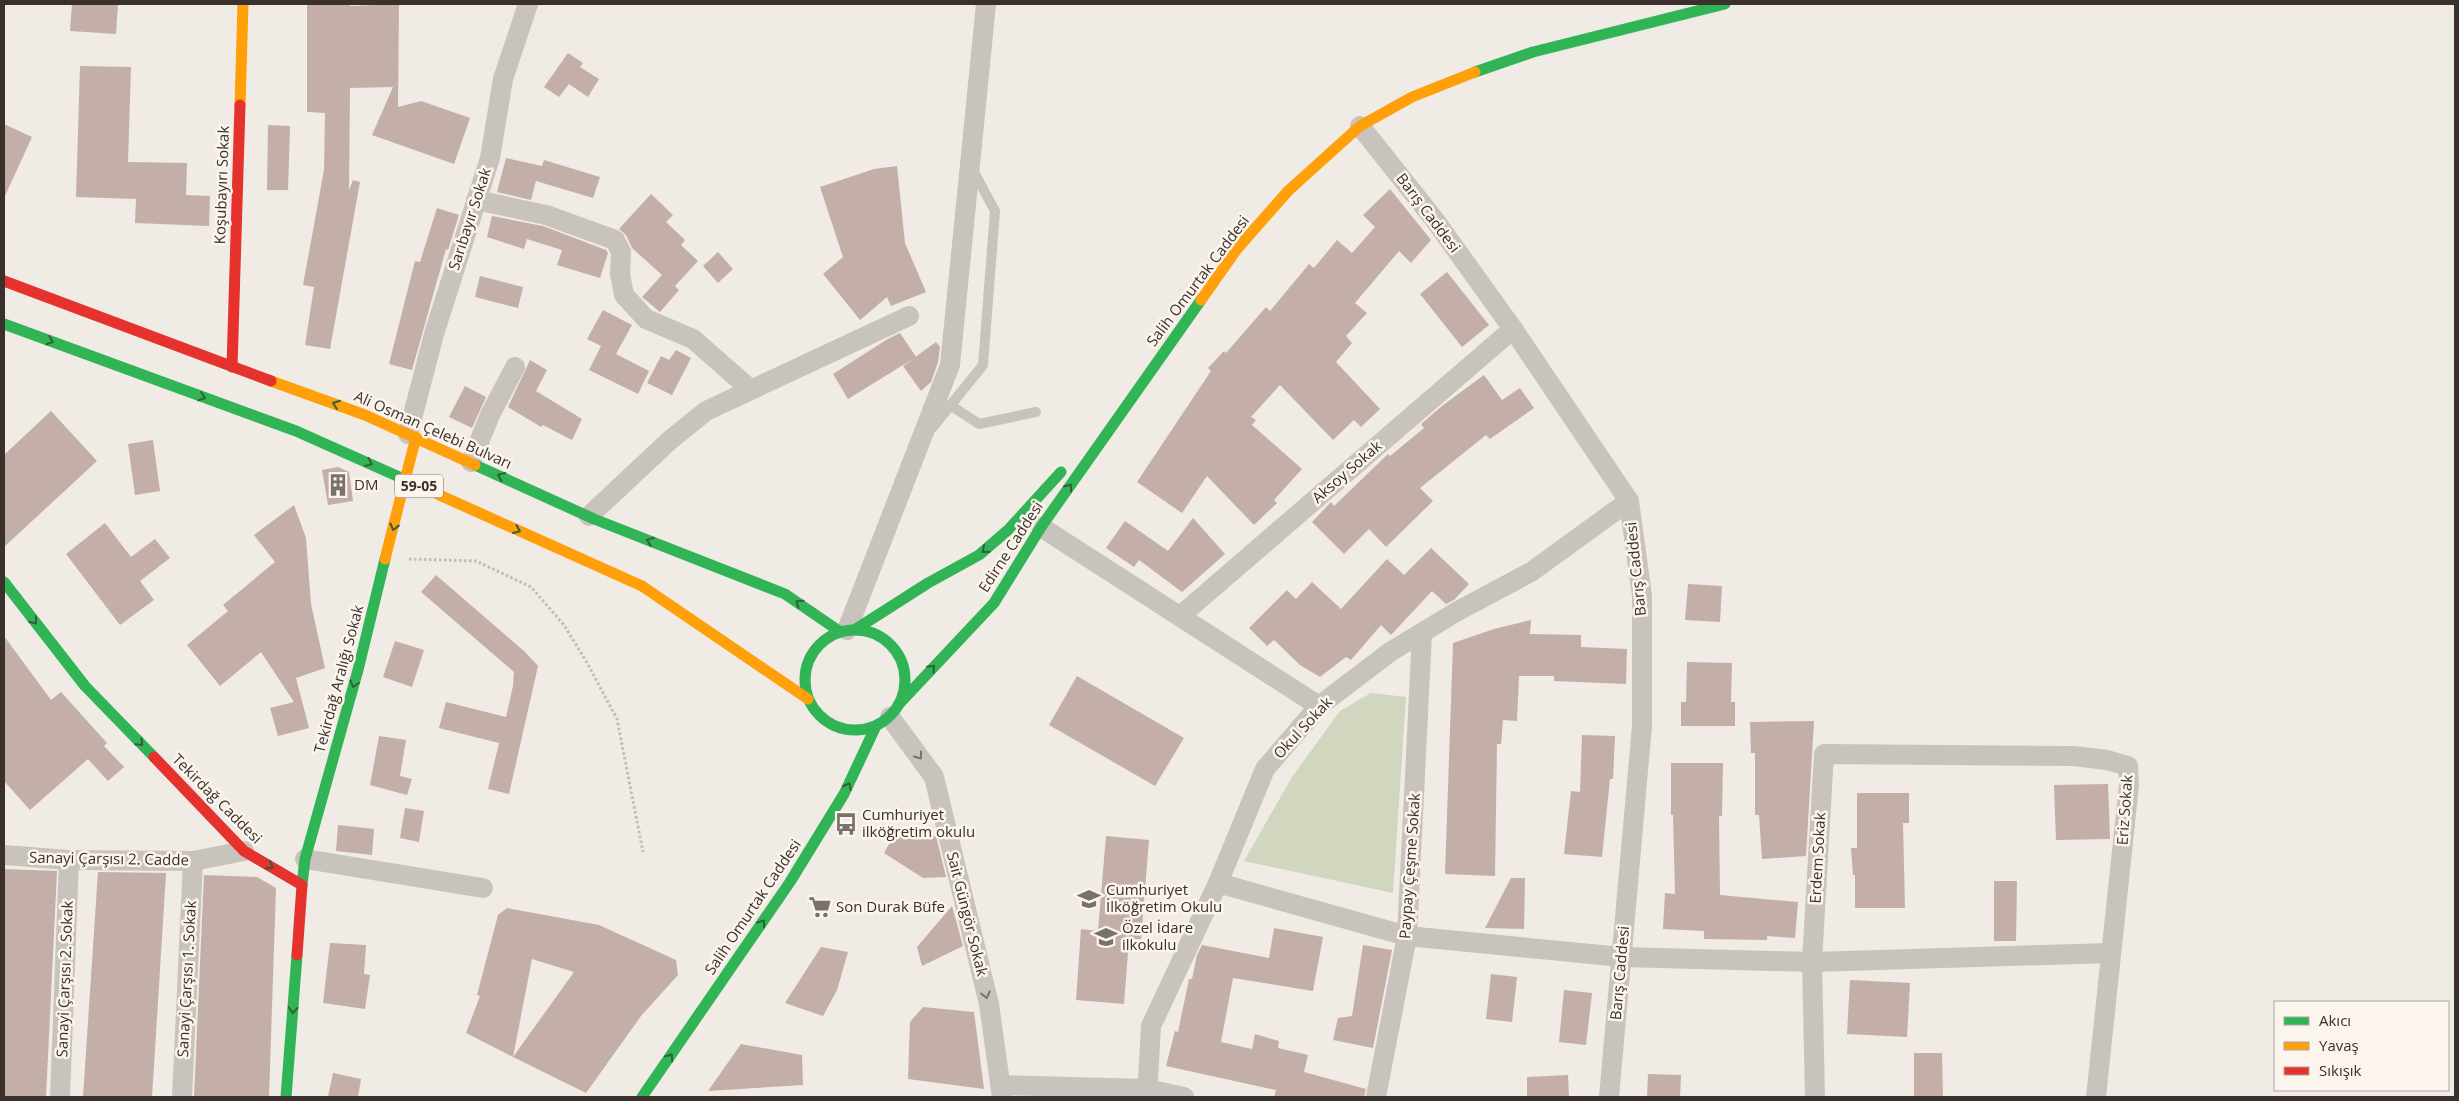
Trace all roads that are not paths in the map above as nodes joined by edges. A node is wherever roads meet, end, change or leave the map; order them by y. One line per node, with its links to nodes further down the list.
1 (243, 4): 12 (main road, Koşubayırı Sokak)
2 (986, 4): 6 (street)
3 (1725, 4): 5 (main road, Salih Omurtak Caddesi)
4 (525, 5): 7 (street, Sarıbayır Sokak)
5 (1360, 126): 11 (street, Barış Caddesi); 15 (main road, Salih Omurtak Caddesi)
6 (970, 165): 16 (lane); 19 (street)
7 (476, 200): 14 (street); 18 (street, Sarıbayır Sokak)
8 (4, 280): 12 (main road, Ali Osman Çelebi Bulvarı)
9 (909, 316): 14 (street)
10 (4, 324): 21 (main road, 59-05, one-way to 21)
11 (1513, 329): 22 (street, Barış Caddesi); 26 (street, Aksoy Sokak)
12 (232, 367): 18 (main road, Ali Osman Çelebi Bulvarı, one-way to 12)
13 (515, 367): 20 (street)
14 (750, 389): 23 (street)
15 (1133, 394): 24 (main road, Edirne Caddesi, one-way to 15); 27 (main road, one-way to 27)
16 (950, 405): 17 (lane); 19 (lane)
17 (1036, 412)
18 (412, 436): 20 (main road, Ali Osman Çelebi Bulvarı); 21 (main road, Tekirdağ Aralığı Sokak)
19 (920, 443): 27 (street)
20 (471, 462): 23 (main road, Ali Osman Çelebi Bulvarı, one-way to 20)
21 (406, 480): 29 (main road, 59-05, one-way to 29); 36 (main road, Tekirdağ Aralığı Sokak, one-way to 36)
22 (1629, 501): 28 (street, Okul Sokak); 43 (street, Barış Caddesi)
23 (589, 516): 27 (main road, Ali Osman Çelebi Bulvarı, one-way to 23)
24 (1041, 527): 26 (street); 31 (main road, Edirne Caddesi, one-way to 24)
25 (4, 582): 33 (main road, Tekirdağ Caddesi, one-way to 33)
26 (1180, 616): 30 (street)
27 (847, 630): 29 (main road); 31 (main road)
28 (1422, 633): 30 (street, Okul Sokak); 41 (street, Paypay Çeşme Sokak)
29 (808, 699): 31 (main road)
30 (1319, 706): 38 (street, Okul Sokak)
31 (888, 715): 45 (street, Sait Güngör Sokak, one-way to 45); 50 (main road, Salih Omurtak Caddesi, one-way to 31)
32 (1824, 754): 42 (street, Eriz Sokak); 44 (street, Erdem Sokak)
33 (244, 851): 37 (street, Sanayi Çarşısı 2. Cadde); 39 (main road, Tekirdağ Caddesi, one-way to 39)
34 (4, 856): 35 (street, Sanayi Çarşısı 2. Cadde)
35 (69, 860): 37 (street, Sanayi Çarşısı 2. Cadde); 47 (street, Sanayi Çarşısı 2. Sokak)
36 (306, 860): 39 (main road, Tekirdağ Aralığı Sokak); 40 (street)
37 (193, 861): 48 (street, Sanayi Çarşısı 1. Sokak)
38 (1218, 883): 41 (street); 46 (street, Okul Sokak)
39 (302, 886): 49 (main road, one-way to 49)
40 (483, 888)
41 (1407, 936): 43 (street); 52 (street, Paypay Çeşme Sokak)
42 (2111, 953): 44 (street); 55 (street, Eriz Sokak)
43 (1622, 957): 44 (street); 53 (street, Barış Caddesi)
44 (1812, 962): 54 (street, Erdem Sokak)
45 (1001, 1091): 46 (street)
46 (1147, 1093): 51 (street)
47 (60, 1097)
48 (182, 1097)
49 (286, 1097)
50 (644, 1097)
51 (1184, 1097)
52 (1376, 1097)
53 (1609, 1097)
54 (1815, 1097)
55 (2096, 1097)

